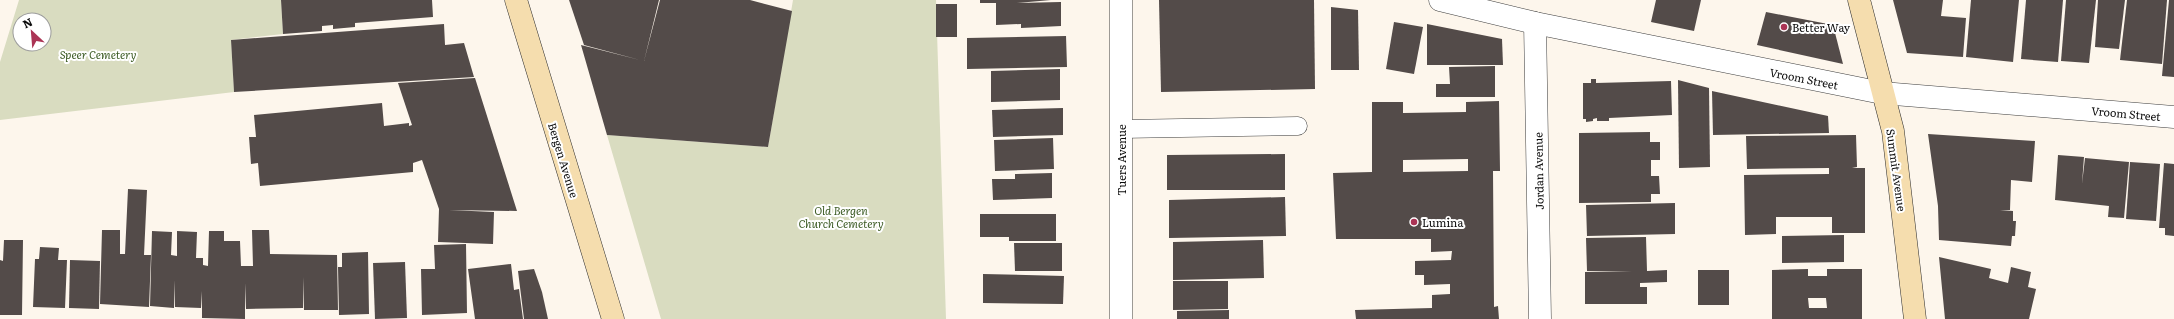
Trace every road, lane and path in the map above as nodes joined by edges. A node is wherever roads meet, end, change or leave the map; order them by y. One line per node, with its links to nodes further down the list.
1 (516, 0): 10 (street, Bergen Avenue)
2 (1121, 0): 9 (street, Tuers Avenue)
3 (1440, 0): 5 (street, Vroom Street)
4 (1859, 0): 6 (street, Summit Avenue)
5 (1535, 23): 6 (street, Vroom Street); 12 (street, Jordan Avenue)
6 (1882, 93): 7 (street, Vroom Street); 13 (street, Summit Avenue)
7 (2174, 117)
8 (1298, 126): 9 (lane)
9 (1121, 129): 11 (street, Tuers Avenue)
10 (613, 319)
11 (1121, 319)
12 (1540, 319)
13 (1915, 319)

